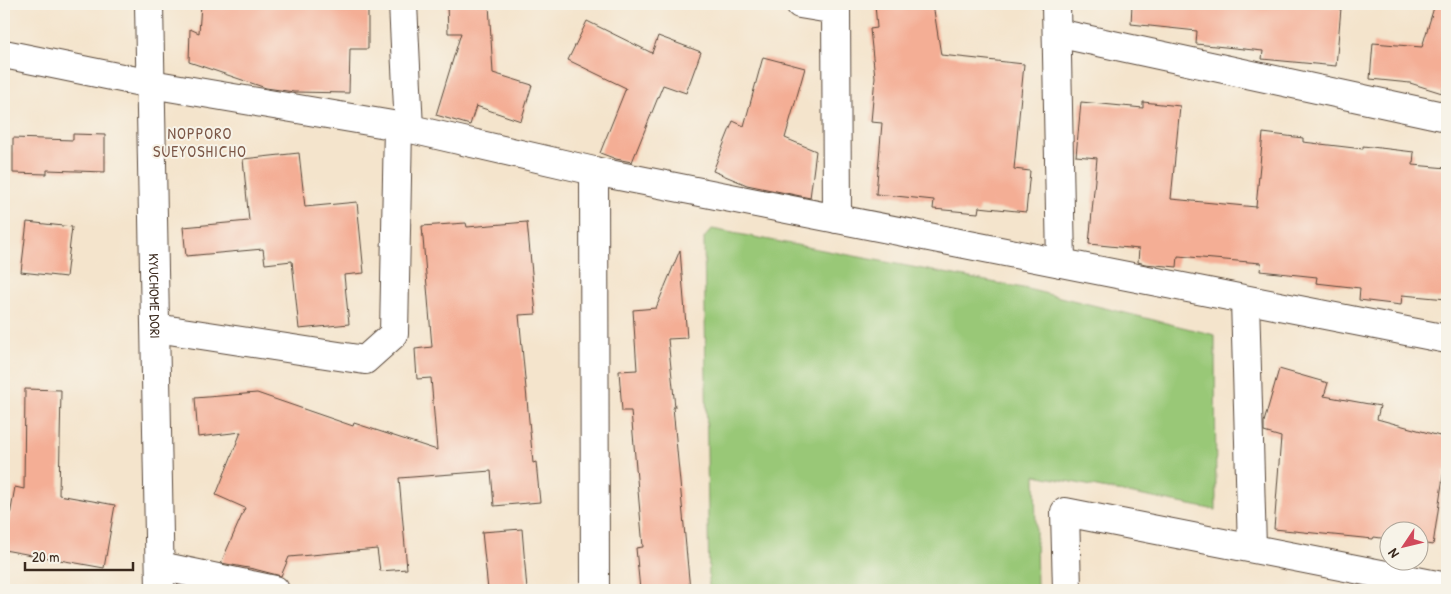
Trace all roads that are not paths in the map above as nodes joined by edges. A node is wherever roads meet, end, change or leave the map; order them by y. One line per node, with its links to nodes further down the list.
1 (150, 4): 8 (street, KYUCHOME DORI)
2 (403, 4): 10 (street)
3 (800, 4): 5 (street)
4 (1056, 4): 6 (street)
5 (836, 7): 12 (street)
6 (1057, 33): 9 (street); 13 (street)
7 (4, 54): 8 (street)
8 (151, 84): 10 (street); 15 (street, KYUCHOME DORI)
9 (1447, 116)
10 (403, 128): 11 (street); 15 (street)
11 (594, 171): 12 (street); 21 (street)
12 (837, 219): 13 (street)
13 (1061, 263): 14 (street)
14 (1245, 300): 16 (street); 17 (street)
15 (156, 328): 18 (street, KYUCHOME DORI)
16 (1447, 339)
17 (1252, 548): 19 (street); 22 (street)
18 (160, 578): 20 (street)
19 (1447, 587)
20 (276, 590)
21 (595, 590)
22 (1067, 590)

